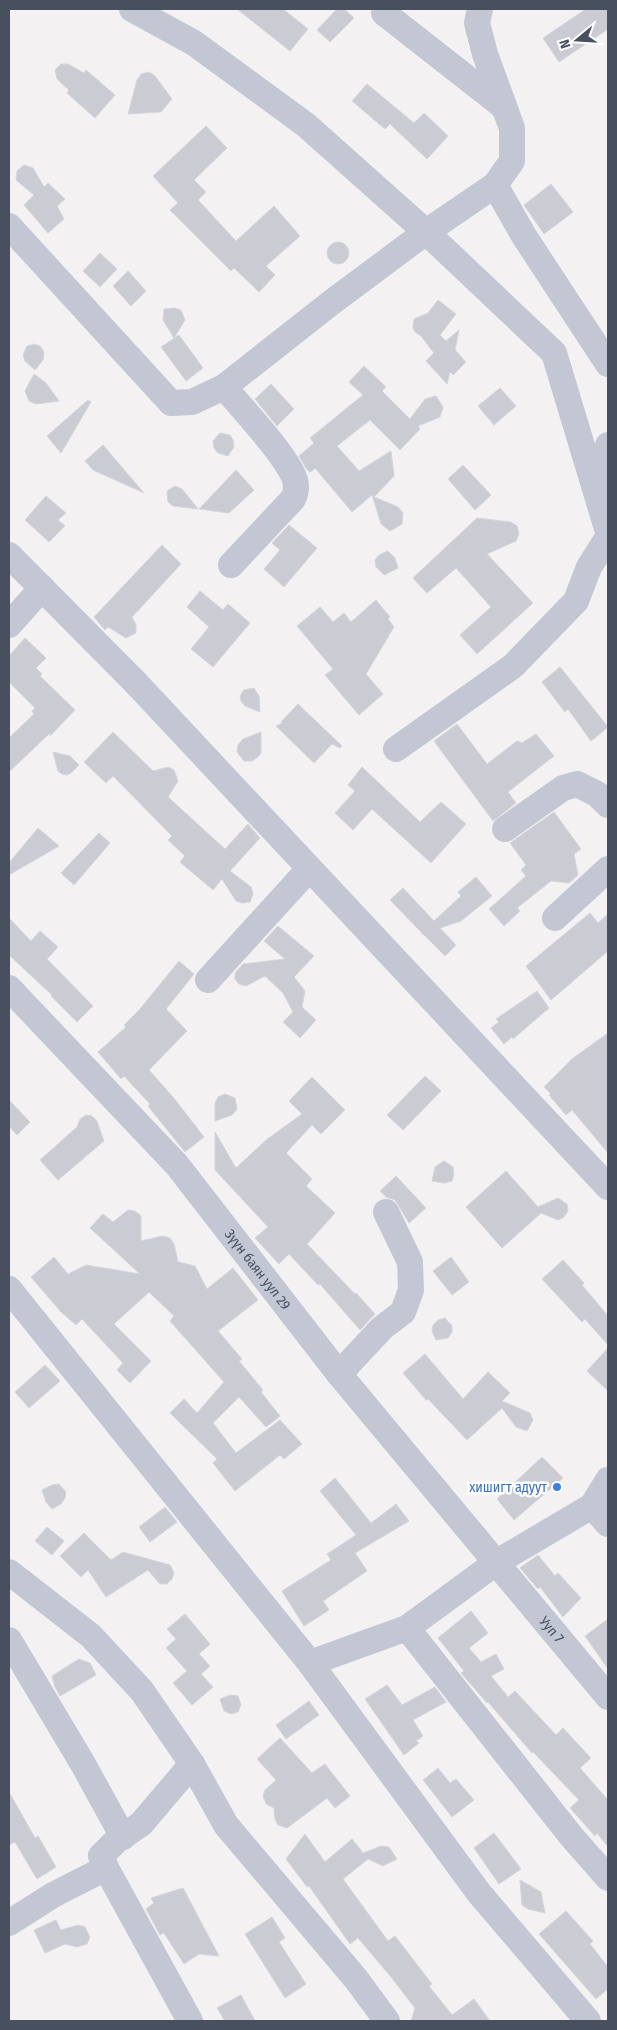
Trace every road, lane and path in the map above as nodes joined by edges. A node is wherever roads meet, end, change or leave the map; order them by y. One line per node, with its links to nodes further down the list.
1 (132, 9): 7 (street)
2 (480, 9): 4 (street)
3 (385, 10): 4 (street)
4 (504, 107): 5 (street)
5 (495, 185): 7 (street); 8 (street)
6 (9, 226): 9 (street)
7 (426, 232): 9 (street); 11 (street)
8 (608, 364)
9 (224, 387): 13 (street)
10 (608, 445): 11 (street)
11 (606, 527): 16 (street)
12 (9, 554): 14 (street)
13 (231, 565)
14 (42, 588): 15 (street); 19 (street)
15 (9, 625)
16 (396, 749)
17 (608, 805): 18 (street)
18 (505, 829)
19 (309, 869): 22 (street); 24 (street)
20 (608, 869): 21 (street)
21 (555, 918)
22 (208, 980)
23 (9, 988): 27 (street, Зүүн баян уул 29)
24 (608, 1187)
25 (386, 1212): 27 (street)
26 (9, 1290): 34 (street)
27 (339, 1374): 30 (street, Зүүн баян уул 29)
28 (608, 1480): 29 (street)
29 (600, 1515): 30 (street)
30 (497, 1562): 32 (street); 35 (street, Ууп 7)
31 (9, 1572): 36 (street)
32 (407, 1628): 34 (street); 39 (street)
33 (9, 1640): 37 (street)
34 (310, 1663): 43 (street)
35 (608, 1697)
36 (192, 1764): 37 (street); 42 (street)
37 (123, 1837): 38 (street)
38 (106, 1868): 40 (street); 41 (street)
39 (608, 1878)
40 (9, 1923)
41 (190, 2021)
42 (387, 2021)
43 (588, 2021)

